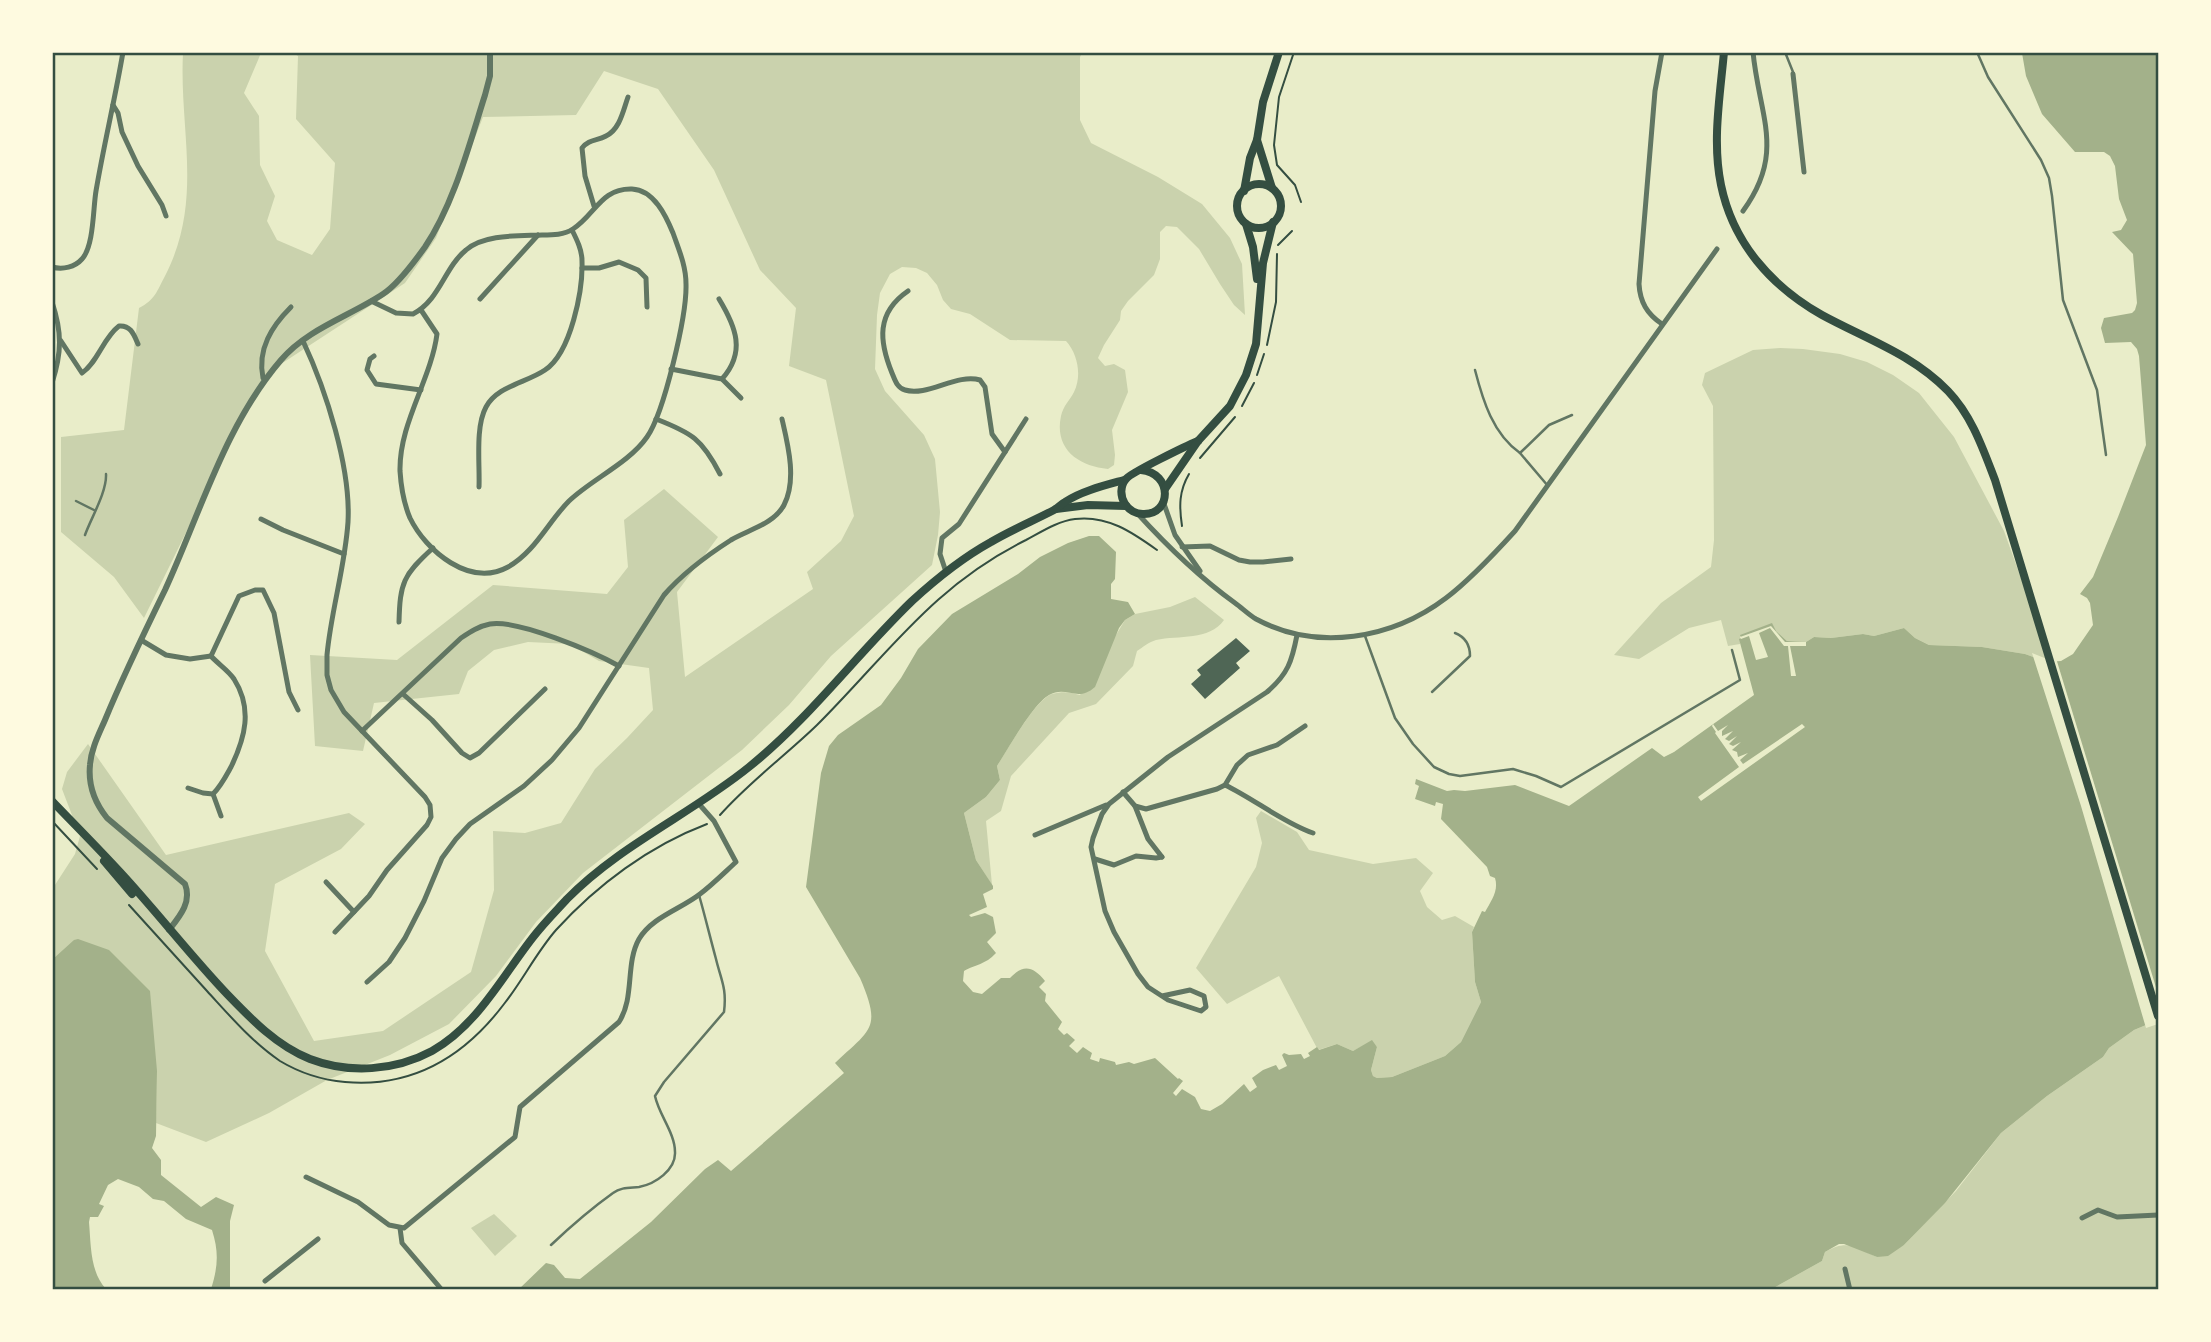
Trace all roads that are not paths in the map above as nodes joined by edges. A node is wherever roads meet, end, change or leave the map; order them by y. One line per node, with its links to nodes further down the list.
1 (123, 52): 11 (street)
2 (490, 52): 30 (street)
3 (1279, 52): 12 (main road)
4 (1662, 52): 35 (street)
5 (1724, 52): 109 (main road)
6 (1753, 52): 17 (street)
7 (1785, 52): 9 (lane)
8 (1977, 52): 54 (lane)
9 (1793, 74): 13 (street)
10 (628, 97): 16 (street)
11 (113, 104): 18 (street); 24 (street)
12 (1257, 140): 14 (main road); 15 (main road)
13 (1804, 172)
14 (1272, 188): 15 (main road); 19 (main road)
15 (1244, 191): 20 (main road)
16 (594, 206): 21 (street); 40 (street)
17 (1743, 211)
18 (166, 216)
19 (1273, 222): 20 (main road); 27 (main road)
20 (1246, 224): 27 (main road)
21 (572, 230): 22 (street); 25 (street)
22 (538, 235): 28 (street); 34 (street)
23 (1717, 249): 35 (street)
24 (52, 267)
25 (582, 268): 33 (street); 60 (street)
26 (908, 291): 52 (street)
27 (1259, 293): 51 (main road)
28 (480, 299)
29 (719, 299): 43 (street)
30 (371, 301): 34 (street); 37 (street)
31 (52, 302): 36 (street)
32 (291, 307): 42 (street)
33 (647, 307)
34 (421, 310): 45 (street)
35 (1662, 324): 59 (street)
36 (61, 341): 38 (street); 44 (street)
37 (303, 341): 42 (street); 72 (street)
38 (138, 344)
39 (374, 356): 45 (street)
40 (671, 369): 43 (street); 48 (street)
41 (1475, 370): 53 (lane)
42 (265, 379): 80 (street)
43 (722, 379): 46 (street)
44 (52, 383)
45 (421, 390): 71 (street)
46 (741, 398)
47 (1572, 415): 53 (lane)
48 (656, 419): 57 (street); 71 (street)
49 (782, 419): 83 (street)
50 (1026, 419): 52 (street)
51 (1198, 441): 55 (main road); 61 (main road)
52 (1005, 452): 74 (street)
53 (1520, 453): 59 (lane)
54 (2106, 454)
55 (1141, 470): 58 (main road); 61 (main road)
56 (106, 474): 66 (lane)
57 (720, 474)
58 (1124, 480): 64 (main road); 65 (main road)
59 (1548, 486): 79 (street)
60 (479, 487)
61 (1165, 489): 63 (main road)
62 (76, 501): 66 (lane)
63 (1163, 501): 67 (main road); 70 (street)
64 (1126, 506): 65 (main road); 67 (main road)
65 (1056, 509): 74 (main road)
66 (94, 510): 69 (lane)
67 (1137, 513): 75 (street)
68 (261, 519): 72 (street)
69 (85, 536)
70 (1182, 547): 73 (street); 75 (street)
71 (433, 548): 76 (street)
72 (344, 554): 89 (street)
73 (1291, 559)
74 (946, 572): 95 (main road)
75 (1208, 582): 78 (street)
76 (399, 622)
77 (1455, 634): 85 (lane)
78 (1297, 635): 79 (street); 92 (street)
79 (1365, 636): 81 (lane)
80 (141, 640): 82 (street); 105 (street)
81 (1732, 650)
82 (212, 656): 87 (street); 93 (street)
83 (619, 666): 86 (street); 107 (street)
84 (545, 689): 86 (street)
85 (1432, 692)
86 (403, 694): 89 (street)
87 (298, 710)
88 (1305, 726): 90 (street)
89 (362, 731): 104 (street)
90 (1225, 785): 97 (street); 99 (street)
91 (188, 788): 93 (street)
92 (1123, 792): 96 (street); 97 (street)
93 (213, 794): 98 (street)
94 (52, 801): 105 (main road)
95 (699, 804): 103 (street); 105 (main road)
96 (1109, 804): 100 (street); 101 (street)
97 (1135, 806): 101 (street)
98 (222, 816)
99 (1313, 833)
100 (1035, 835)
101 (1095, 859): 108 (street)
102 (326, 882): 104 (street)
103 (699, 895): 113 (street); 115 (lane)
104 (354, 912): 106 (street)
105 (169, 930)
106 (335, 932)
107 (367, 982)
108 (1162, 996): 108 (street)
109 (2158, 1016)
110 (306, 1177): 113 (street)
111 (2158, 1215): 112 (street)
112 (2082, 1218)
113 (400, 1228): 118 (street)
114 (318, 1239): 117 (street)
115 (551, 1245)
116 (1845, 1269): 119 (street)
117 (265, 1282)
118 (442, 1290)
119 (1850, 1290)

